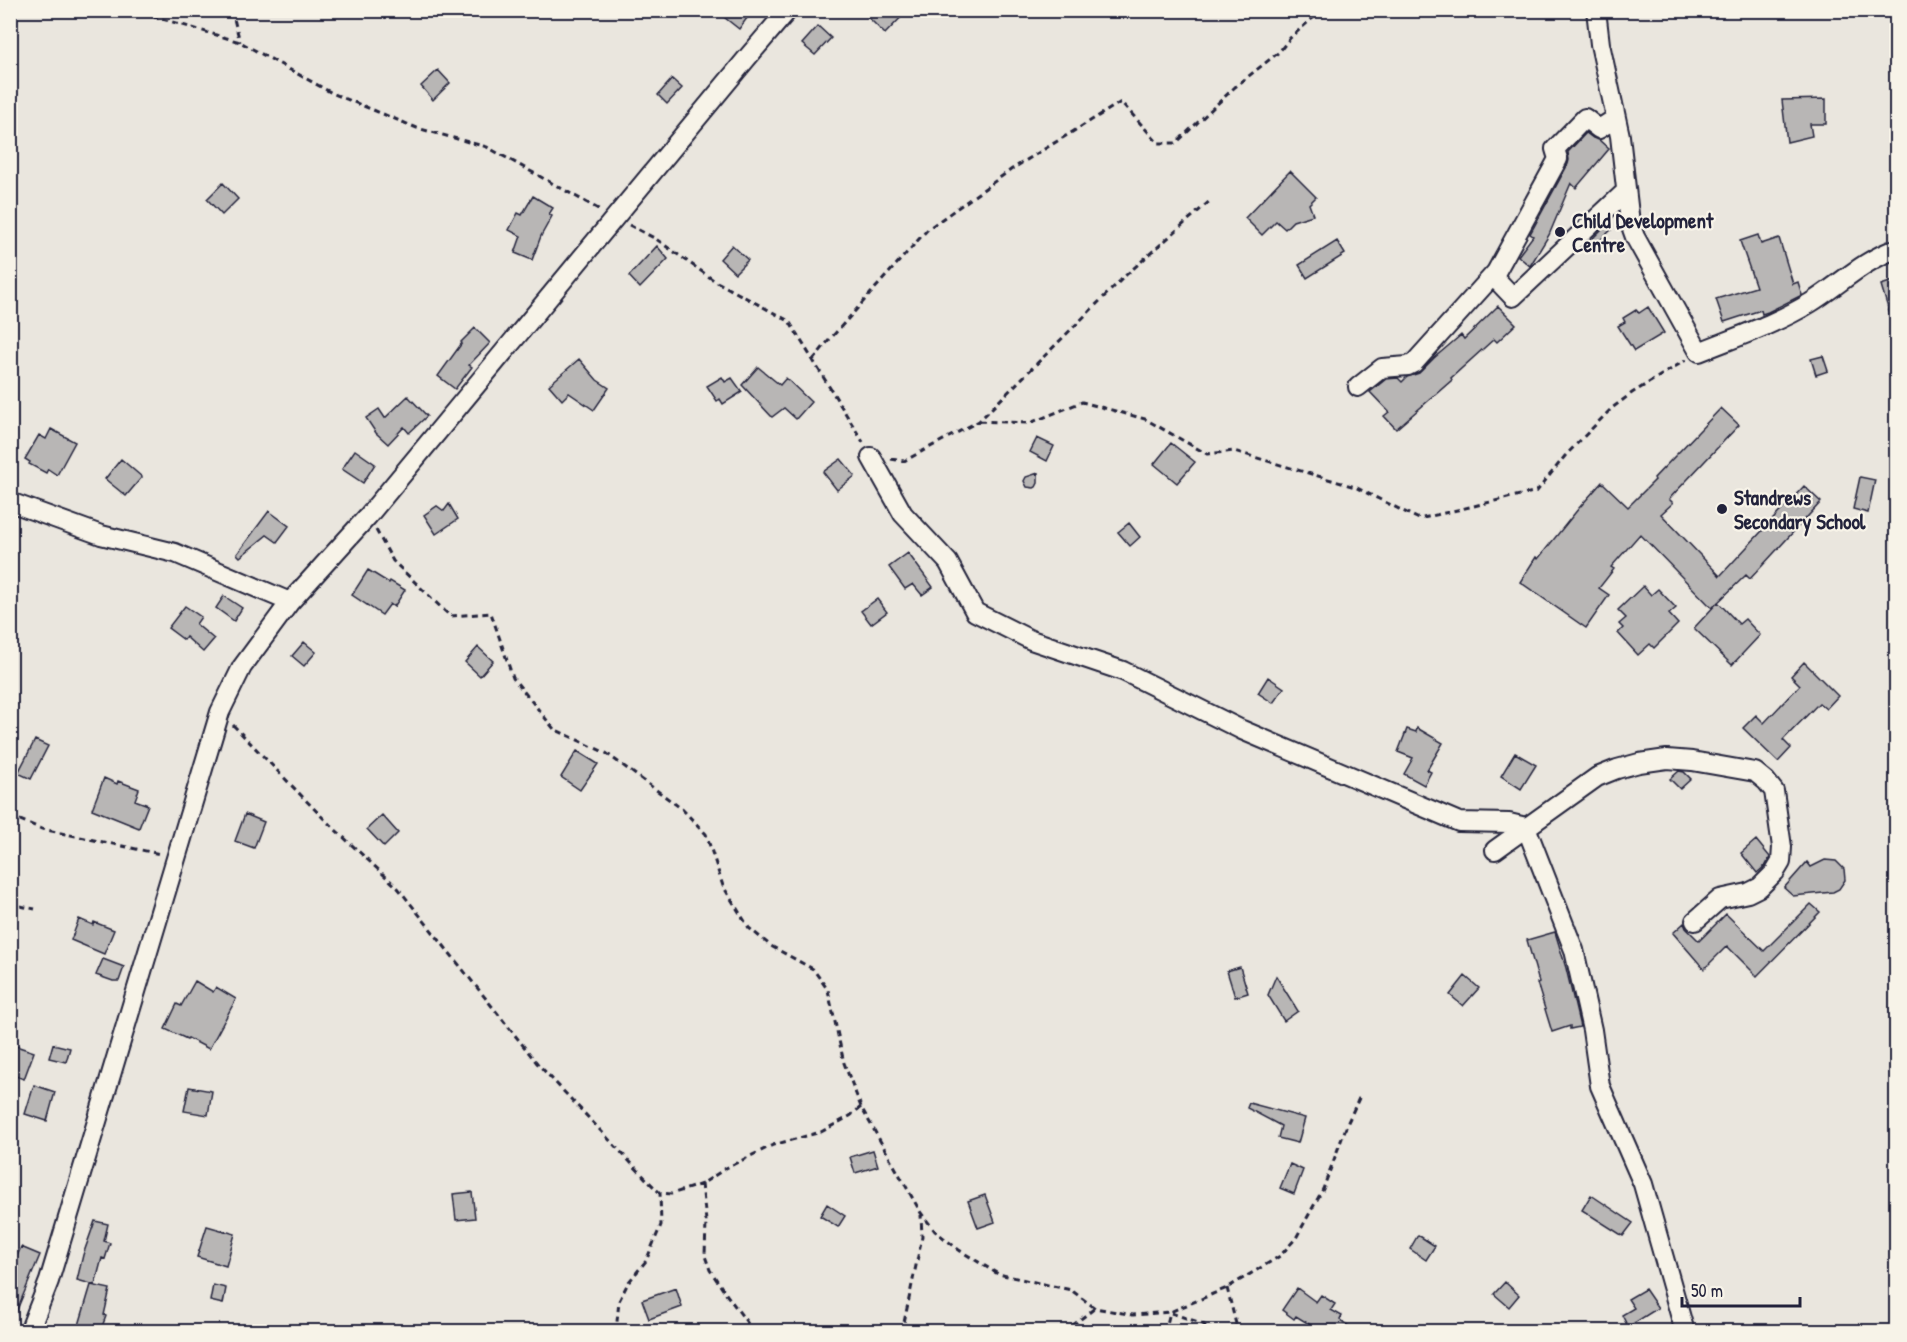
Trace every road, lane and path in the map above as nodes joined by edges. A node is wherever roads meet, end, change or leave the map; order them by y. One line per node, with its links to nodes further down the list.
1 (132, 10): 6 (path)
2 (235, 10): 6 (path)
3 (788, 10): 10 (street)
4 (1322, 10): 14 (path)
5 (1596, 10): 7 (street)
6 (240, 42): 10 (path)
7 (1616, 118): 8 (street); 12 (street)
8 (1626, 191): 12 (street); 13 (street)
9 (1211, 200): 16 (path)
10 (614, 218): 14 (path); 19 (street)
11 (1896, 249): 13 (street)
12 (1493, 276): 15 (street)
13 (1699, 352): 16 (path)
14 (813, 360): 17 (path)
15 (1358, 387)
16 (979, 421): 17 (path)
17 (872, 457): 23 (street)
18 (10, 502): 20 (street)
19 (368, 516): 20 (street); 30 (path)
20 (290, 602): 21 (street)
21 (220, 712): 25 (street); 32 (path)
22 (10, 816): 25 (path)
23 (1526, 827): 24 (street); 28 (street); 45 (street)
24 (1495, 850)
25 (177, 857): 37 (street)
26 (10, 904): 27 (path)
27 (35, 909)
28 (1695, 921)
29 (1360, 1096): 34 (path)
30 (861, 1107): 31 (path); 33 (path)
31 (702, 1184): 32 (path); 39 (path)
32 (660, 1193): 38 (path)
33 (921, 1213): 35 (path); 40 (path)
34 (1227, 1288): 36 (path); 44 (path)
35 (1095, 1308): 36 (path); 41 (path)
36 (1170, 1312): 42 (path); 43 (path)
37 (29, 1332)
38 (616, 1332)
39 (754, 1332)
40 (902, 1332)
41 (1064, 1332)
42 (1165, 1332)
43 (1216, 1332)
44 (1238, 1332)
45 (1685, 1332)

